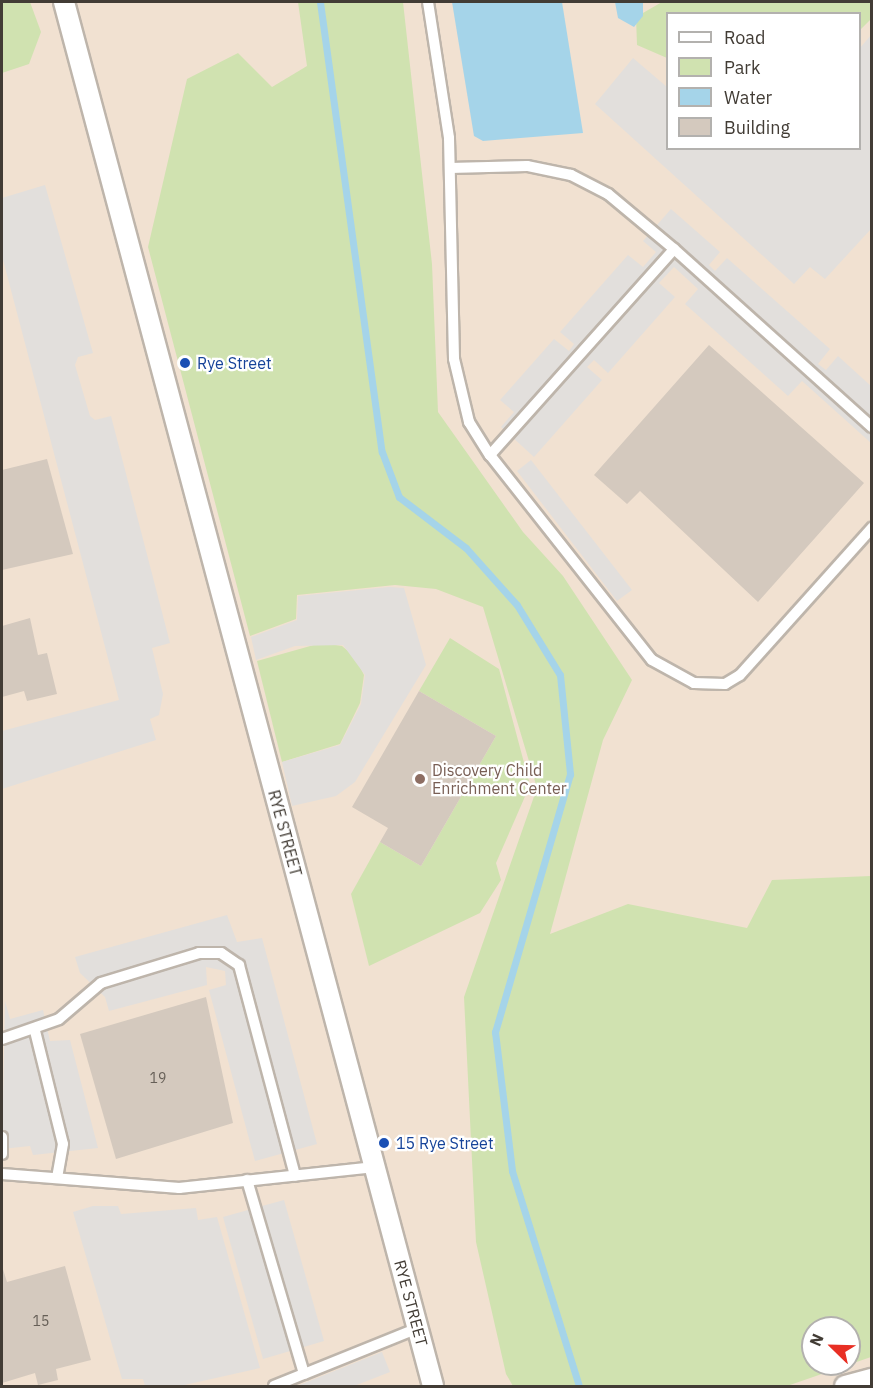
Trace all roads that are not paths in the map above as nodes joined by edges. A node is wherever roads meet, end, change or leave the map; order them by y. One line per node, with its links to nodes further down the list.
1 (64, 2): 12 (street, RYE STREET)
2 (428, 2): 3 (lane)
3 (450, 168): 4 (lane); 6 (lane)
4 (674, 249): 5 (lane); 6 (lane)
5 (872, 426)
6 (490, 455): 7 (lane)
7 (872, 528)
8 (35, 1031): 9 (lane); 14 (lane); 15 (lane)
9 (2, 1039)
10 (2, 1137): 11 (lane)
11 (2, 1154)
12 (375, 1167): 14 (lane); 17 (street, RYE STREET)
13 (2, 1174): 15 (lane)
14 (295, 1176): 16 (lane)
15 (57, 1177): 16 (lane)
16 (247, 1180): 18 (lane)
17 (418, 1328): 18 (lane); 21 (street, RYE STREET)
18 (304, 1374): 20 (lane)
19 (872, 1379): 22 (street)
20 (274, 1386)
21 (433, 1386)
22 (845, 1386)

